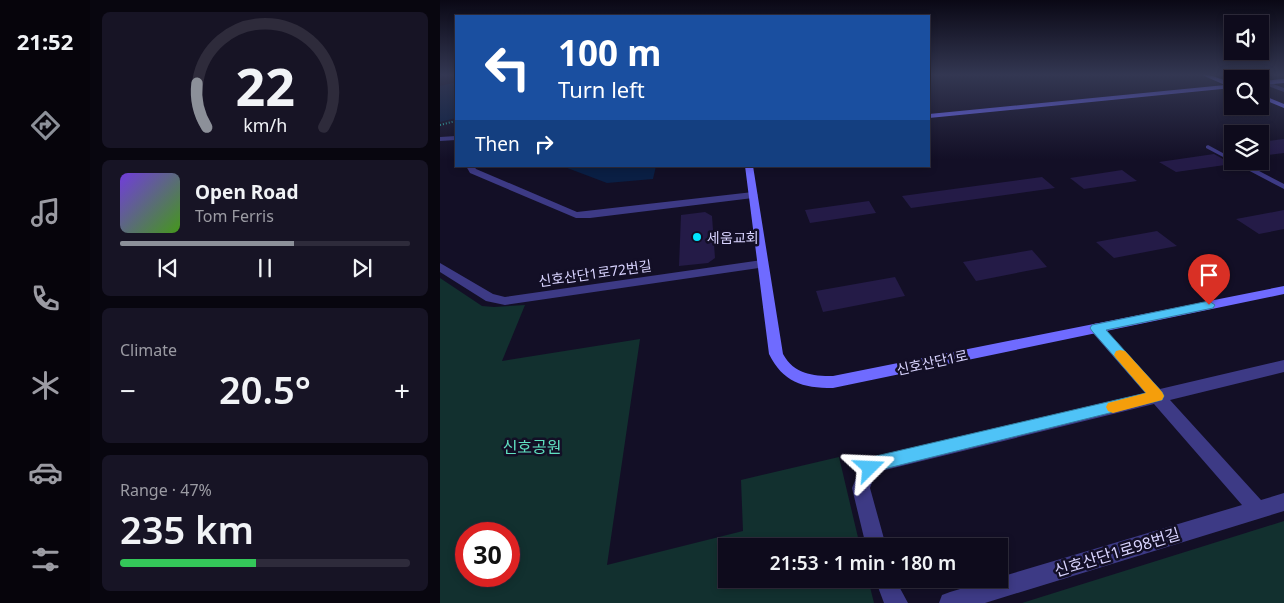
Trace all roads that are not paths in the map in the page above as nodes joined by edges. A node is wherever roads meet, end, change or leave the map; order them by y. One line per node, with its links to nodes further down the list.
1 (1059, 103): 2 (main road)
2 (930, 116)
3 (455, 138): 4 (street)
4 (440, 139)
5 (1208, 147): 6 (lane)
6 (1224, 155)
7 (471, 167): 11 (street)
8 (748, 167): 11 (main road, 신호산단1로)
9 (1253, 170): 10 (lane)
10 (1284, 187)
11 (753, 195): 12 (main road, 신호산단1로)
12 (762, 264): 13 (street, 신호산단1로72번길); 15 (main road, 신호산단1로)
13 (440, 267)
14 (1284, 290): 15 (main road, 신호산단1로)
15 (1096, 328): 17 (street)
16 (1284, 366): 17 (street)
17 (1157, 396): 19 (street); 20 (street)
18 (1284, 502): 19 (street, 신호산단1로98번길)
19 (1258, 510): 23 (street, 신호산단1로98번길)
20 (874, 538)
21 (887, 588): 22 (street)
22 (898, 603)
23 (950, 603)

